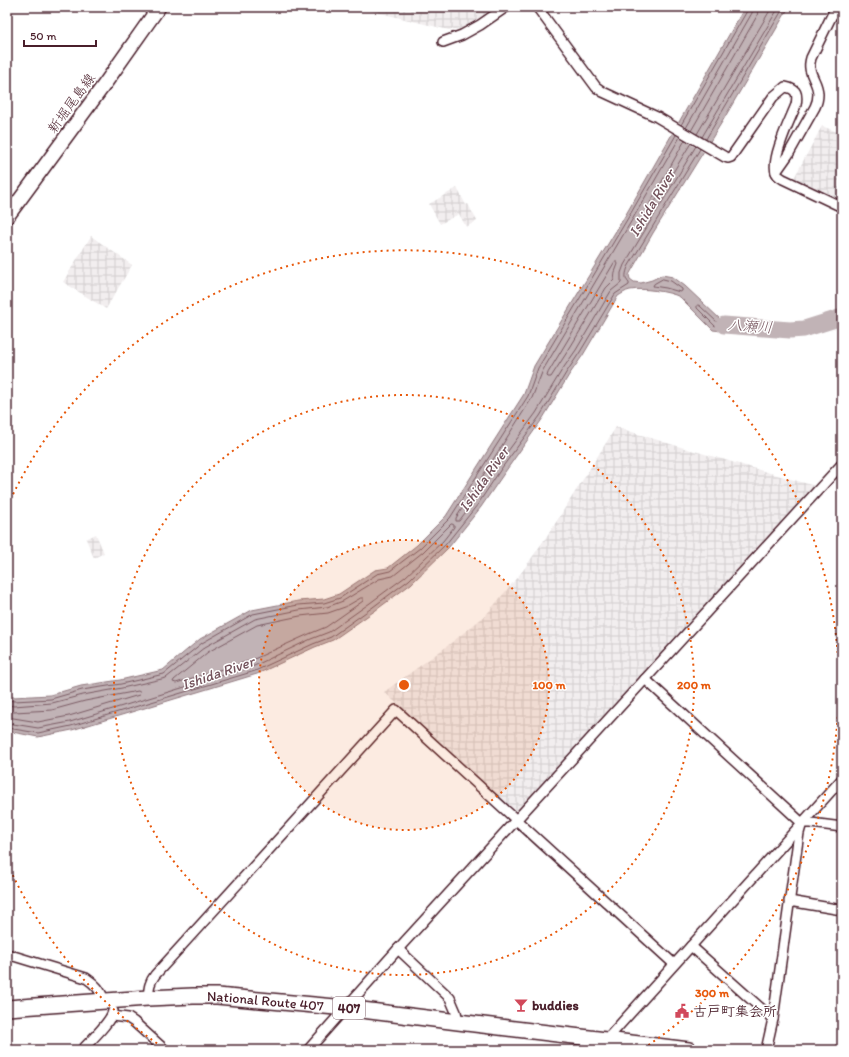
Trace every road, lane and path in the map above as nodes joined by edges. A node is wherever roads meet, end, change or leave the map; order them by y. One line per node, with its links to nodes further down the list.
1 (159, 7): 8 (main road, 新堀尾島線)
2 (506, 7): 5 (street)
3 (537, 7): 6 (street)
4 (842, 16): 6 (street)
5 (443, 42)
6 (776, 172): 7 (street)
7 (842, 207)
8 (7, 217)
9 (842, 464): 10 (street)
10 (646, 679): 12 (street); 13 (street)
11 (842, 779): 13 (street)
12 (516, 821): 18 (street); 20 (street); 21 (street)
13 (802, 823): 14 (street); 15 (street); 17 (street)
14 (842, 827)
15 (790, 901): 16 (street); 26 (street)
16 (842, 910)
17 (692, 946): 20 (street); 26 (street)
18 (398, 949): 24 (street); 27 (street)
19 (7, 954): 22 (street)
20 (674, 964): 28 (street)
21 (148, 998): 22 (highway, National Route 407 / 407); 24 (highway, National Route 407 / 407)
22 (109, 1001): 23 (highway, National Route 407 / 407); 25 (street)
23 (7, 1008)
24 (346, 1008): 27 (highway, National Route 407 / 407); 31 (street)
25 (112, 1016): 29 (street); 30 (street)
26 (773, 1019): 33 (street)
27 (458, 1022): 28 (highway, National Route 407 / 407)
28 (600, 1045): 32 (highway, National Route 407 / 407)
29 (82, 1050)
30 (165, 1050)
31 (308, 1050)
32 (689, 1050)
33 (766, 1050)

